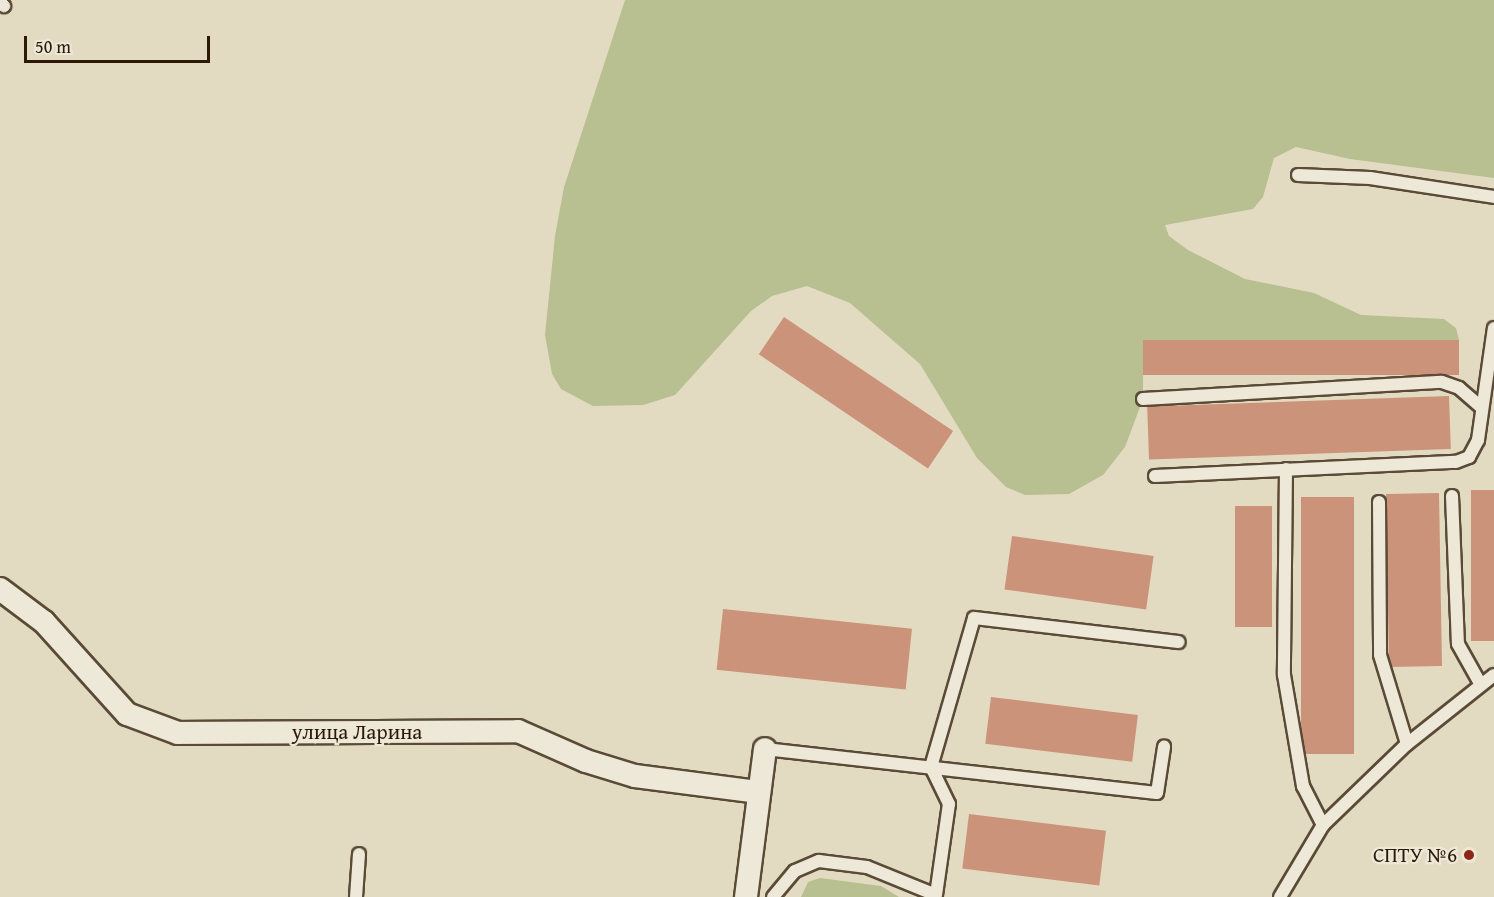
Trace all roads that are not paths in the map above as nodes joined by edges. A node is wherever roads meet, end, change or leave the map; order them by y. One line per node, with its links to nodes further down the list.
1 (1298, 175): 2 (lane)
2 (1494, 197)
3 (1494, 328): 4 (lane)
4 (1491, 368): 6 (lane)
5 (1143, 399): 6 (lane)
6 (1481, 407): 7 (lane)
7 (1286, 469): 8 (lane); 20 (lane)
8 (1155, 476)
9 (1452, 496): 14 (lane)
10 (1379, 502): 15 (lane)
11 (0, 589): 19 (street, улица Ларина)
12 (1179, 642): 18 (lane)
13 (1494, 675): 14 (lane)
14 (1481, 685): 15 (lane)
15 (1407, 744): 20 (lane)
16 (1164, 747): 18 (lane)
17 (765, 749): 18 (lane); 19 (street)
18 (931, 767): 22 (lane)
19 (759, 792): 24 (street)
20 (1323, 825): 26 (lane)
21 (359, 854): 23 (lane)
22 (936, 896): 25 (lane)
23 (356, 897)
24 (746, 897)
25 (773, 897)
26 (1280, 897)

